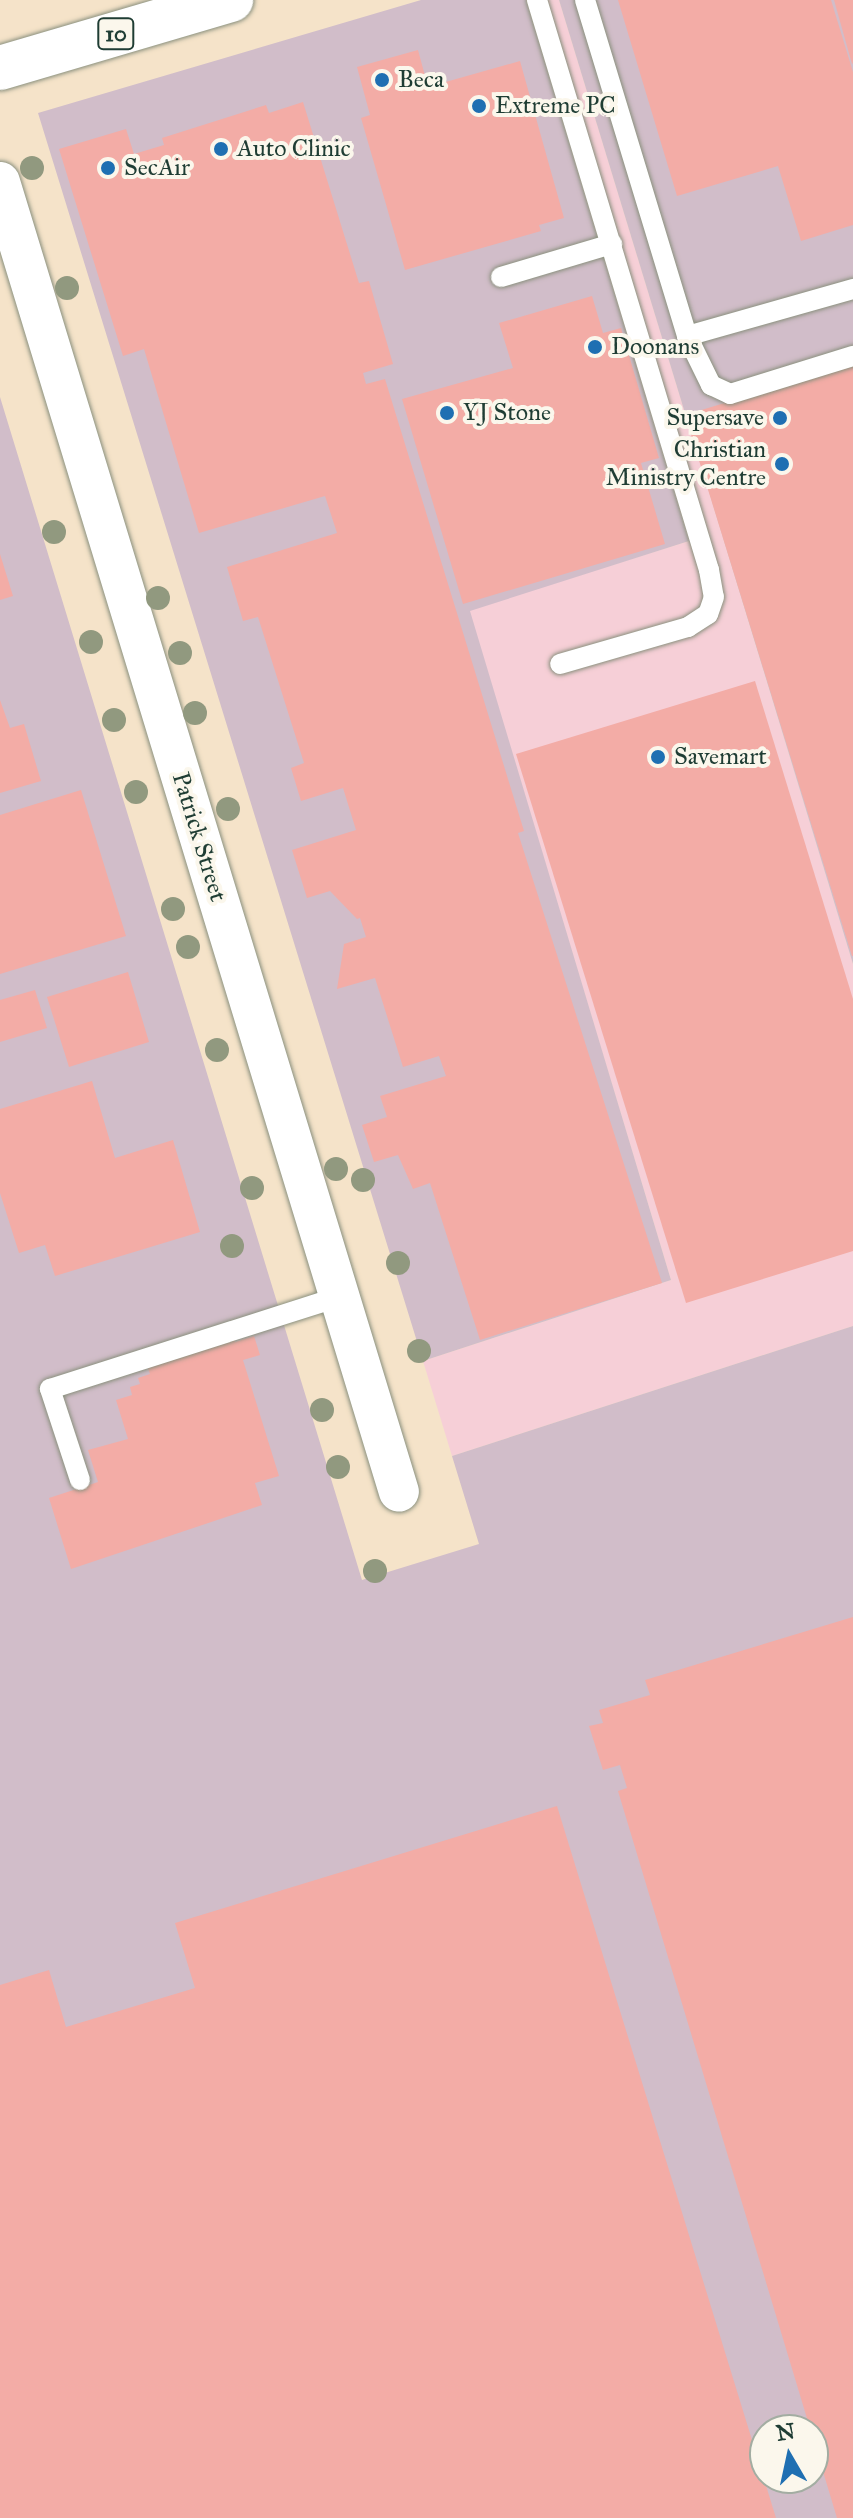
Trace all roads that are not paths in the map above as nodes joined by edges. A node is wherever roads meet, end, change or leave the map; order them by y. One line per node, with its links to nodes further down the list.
1 (231, 0): 4 (main road, 10)
2 (537, 0): 6 (lane)
3 (585, 0): 9 (lane)
4 (0, 68)
5 (0, 182): 12 (street, Patrick Street)
6 (612, 244): 7 (lane); 11 (lane)
7 (501, 277)
8 (853, 289): 9 (lane)
9 (687, 336): 10 (lane)
10 (853, 356)
11 (560, 664)
12 (339, 1297): 13 (lane); 14 (street, Patrick Street)
13 (80, 1480)
14 (399, 1492)

